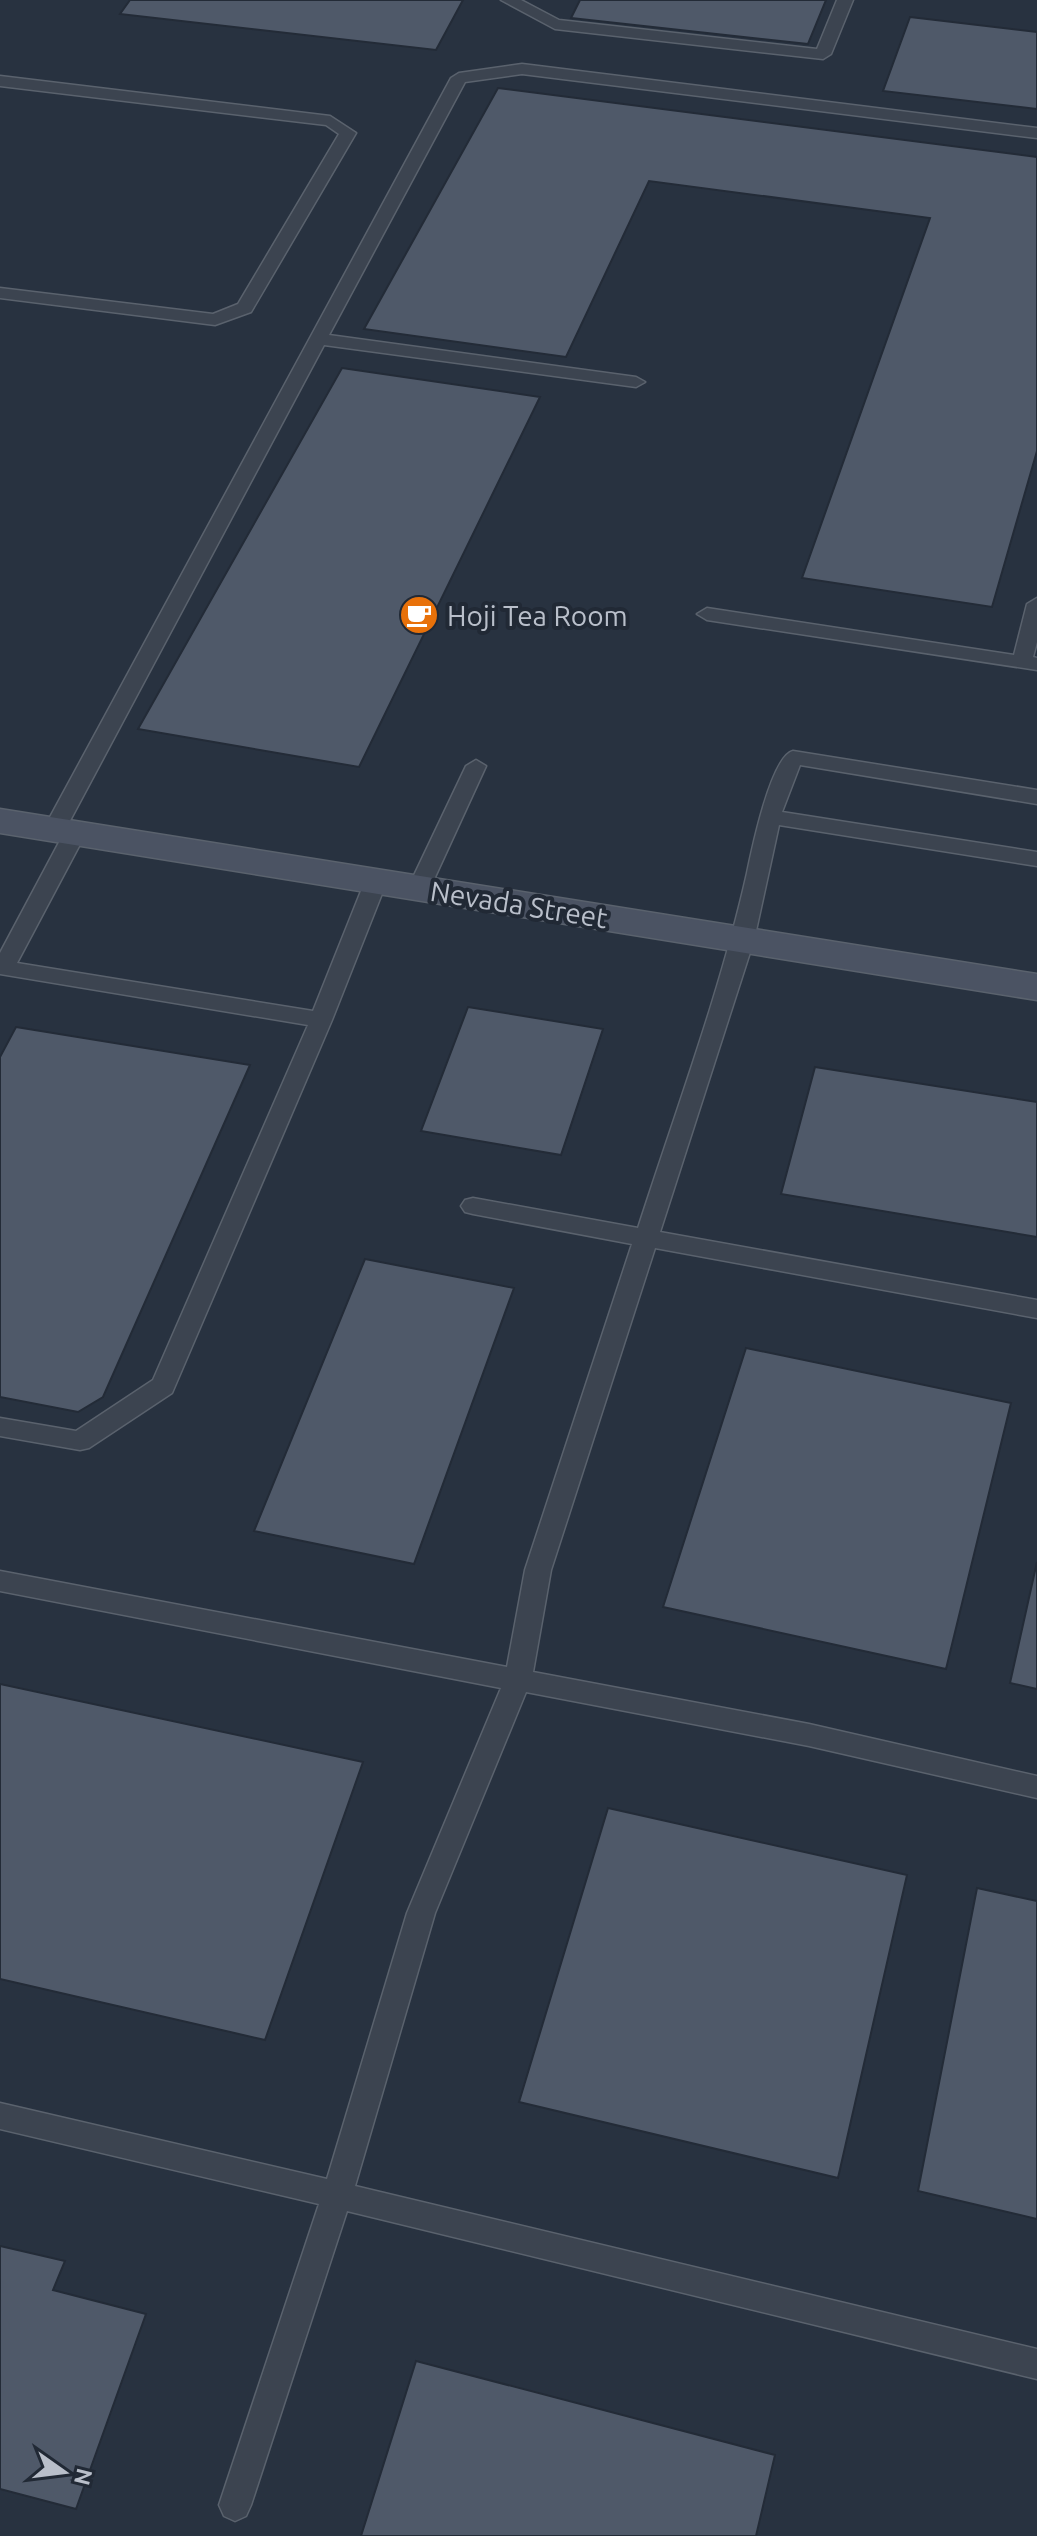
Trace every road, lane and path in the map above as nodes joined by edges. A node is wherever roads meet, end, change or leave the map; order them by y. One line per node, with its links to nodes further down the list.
1 (509, 0): 2 (lane)
2 (845, 0)
3 (0, 81): 5 (lane)
4 (1037, 133): 6 (lane)
5 (0, 293)
6 (319, 339): 7 (lane); 15 (lane)
7 (636, 382)
8 (1037, 604): 10 (lane)
9 (707, 614): 10 (lane)
10 (1029, 662)
11 (476, 766): 18 (lane)
12 (1037, 797): 13 (lane)
13 (770, 817): 16 (lane); 19 (lane)
14 (0, 821): 15 (street, Nevada Street)
15 (64, 832): 17 (street, Nevada Street); 20 (lane)
16 (1037, 859)
17 (376, 881): 18 (street, Nevada Street); 22 (lane)
18 (419, 888): 19 (street, Nevada Street)
19 (743, 940): 21 (street, Nevada Street); 24 (lane)
20 (2, 971): 22 (lane)
21 (1037, 987)
22 (321, 1020): 26 (lane)
23 (473, 1206): 24 (lane)
24 (645, 1237): 25 (lane); 28 (lane)
25 (1037, 1309)
26 (0, 1427)
27 (0, 1581): 28 (lane)
28 (518, 1680): 29 (lane); 31 (lane)
29 (1037, 1787)
30 (0, 2116): 31 (lane)
31 (337, 2195): 32 (lane); 33 (lane)
32 (1037, 2364)
33 (235, 2505)

